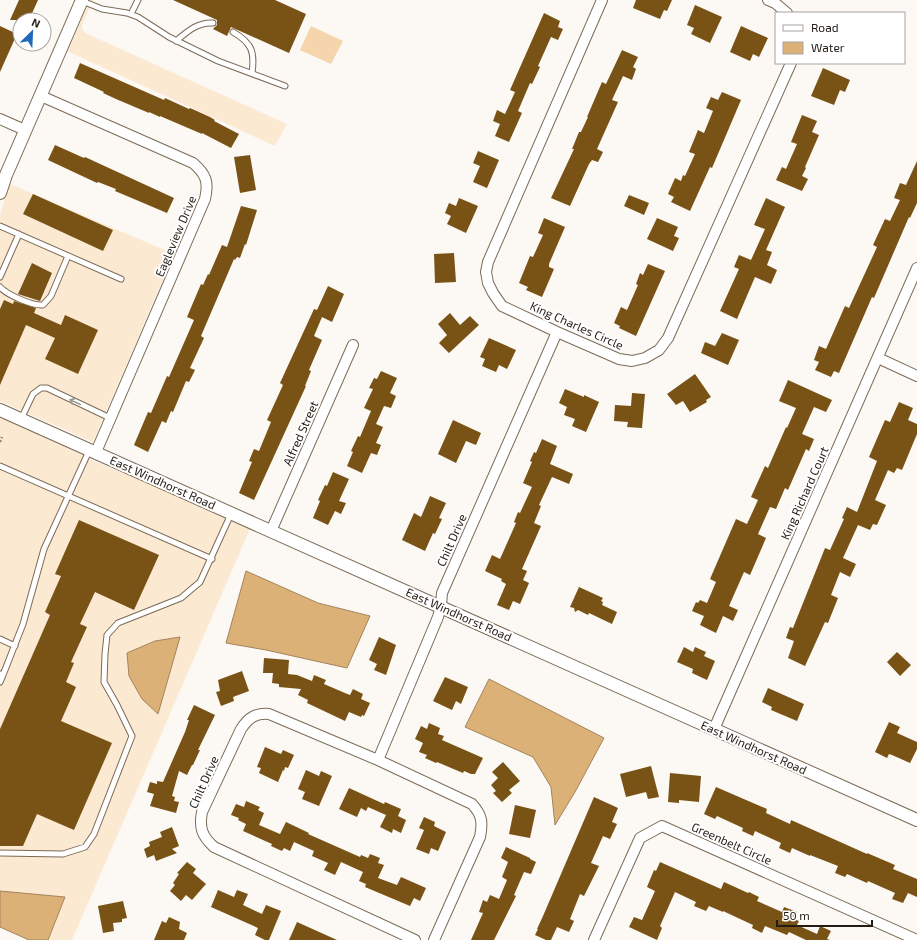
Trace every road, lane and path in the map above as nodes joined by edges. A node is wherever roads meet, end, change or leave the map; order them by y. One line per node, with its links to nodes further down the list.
1 (82, 0): 6 (lane); 13 (street)
2 (138, 0): 6 (lane)
3 (602, 0): 25 (street, King Charles Circle)
4 (768, 0): 5 (street)
5 (785, 12)
6 (131, 14): 9 (lane)
7 (213, 23): 9 (lane)
8 (233, 32): 11 (lane)
9 (176, 41): 11 (lane)
10 (791, 64): 25 (street, King Charles Circle)
11 (252, 73): 12 (lane)
12 (285, 86)
13 (41, 96): 15 (street); 30 (street, Eagleview Drive)
14 (0, 119): 15 (street)
15 (25, 130): 16 (street)
16 (3, 180): 17 (street)
17 (0, 193)
18 (0, 226): 19 (lane)
19 (19, 234): 20 (lane); 22 (lane)
20 (68, 256): 23 (lane); 24 (lane)
21 (917, 268): 27 (street, King Richard Court)
22 (0, 277)
23 (121, 279)
24 (0, 287)
25 (557, 332): 40 (street, Chilt Drive)
26 (353, 345): 38 (street, Alfred Street)
27 (878, 358): 28 (street); 45 (street, King Richard Court)
28 (917, 376)
29 (0, 410): 31 (street, East Windhorst Road)
30 (110, 418): 31 (lane, one-way to 31); 34 (street, Eagleview Drive)
31 (21, 419): 34 (street, East Windhorst Road)
32 (2, 437): 33 (path)
33 (0, 442)
34 (93, 451): 36 (lane); 37 (street, East Windhorst Road)
35 (0, 466): 36 (lane)
36 (69, 496): 39 (lane); 42 (lane)
37 (232, 513): 38 (street, East Windhorst Road); 39 (lane)
38 (271, 530): 40 (street, East Windhorst Road)
39 (212, 559): 48 (lane)
40 (441, 606): 45 (street, East Windhorst Road); 46 (street, Chilt Drive)
41 (0, 639): 42 (lane)
42 (15, 646): 43 (lane)
43 (2, 675): 44 (lane)
44 (0, 682)
45 (714, 729): 47 (street, East Windhorst Road)
46 (378, 760): 49 (street, Chilt Drive); 50 (street, Chilt Drive)
47 (917, 820)
48 (0, 853)
49 (415, 940)
50 (434, 940)
51 (594, 940): 52 (street, Greenbelt Circle)
52 (917, 940)

